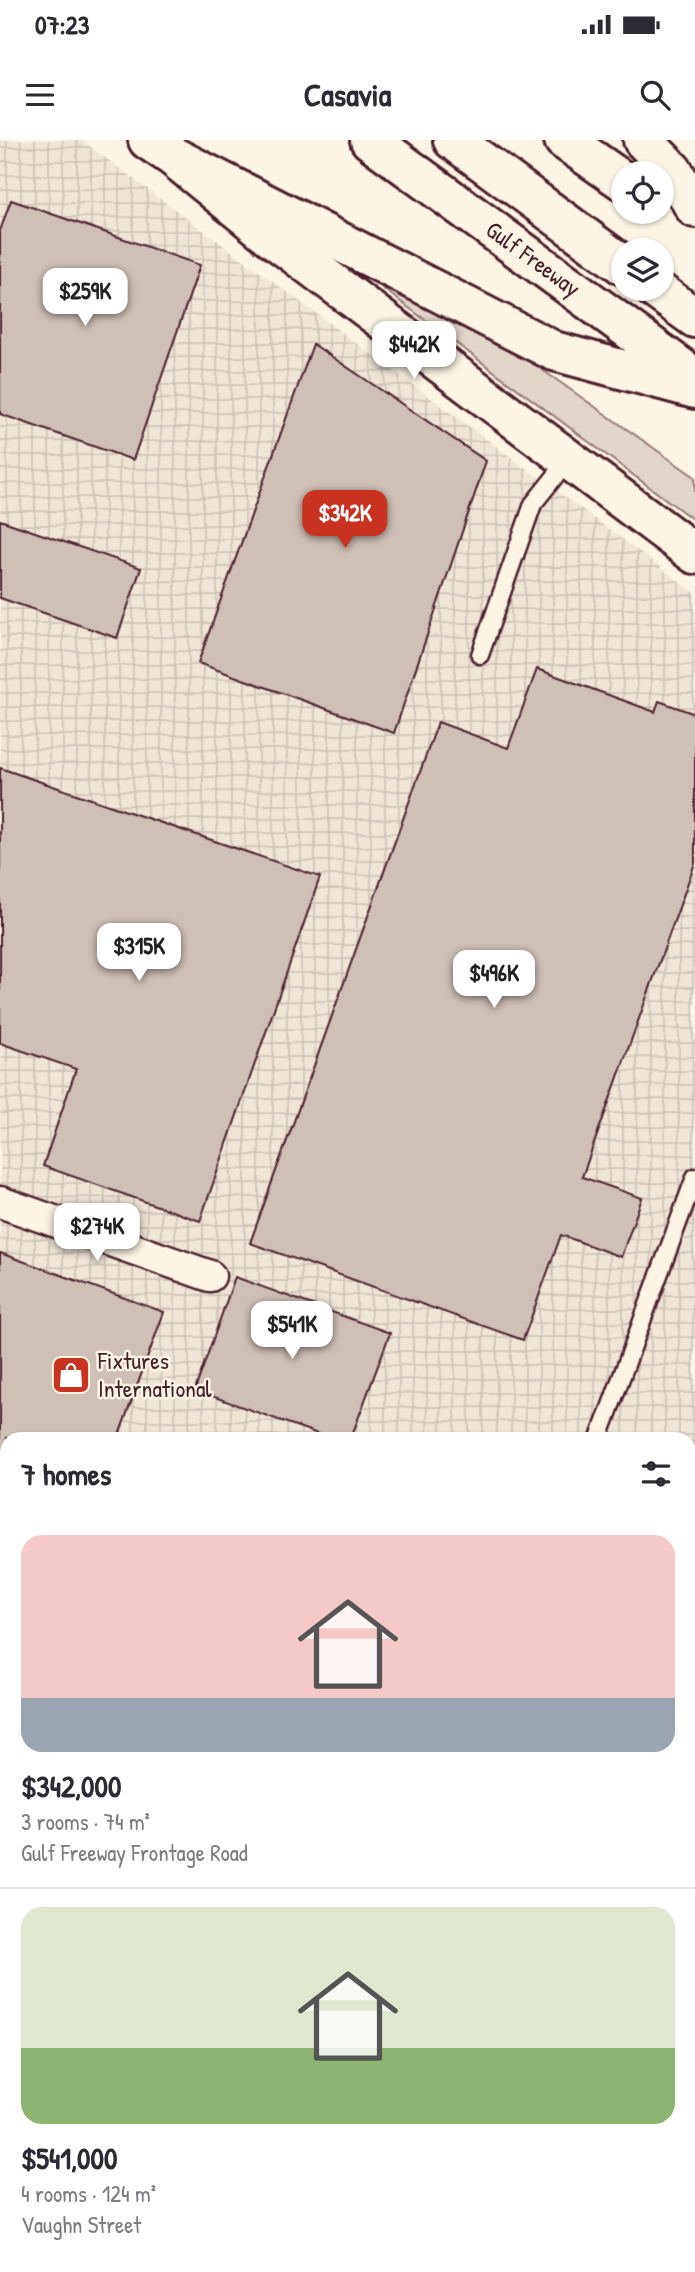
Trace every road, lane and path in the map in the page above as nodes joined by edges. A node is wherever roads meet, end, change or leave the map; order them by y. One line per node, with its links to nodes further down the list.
1 (370, 140): 13 (main road, Gulf Freeway)
2 (453, 140): 10 (main road, Gulf Freeway)
3 (564, 140): 6 (main road)
4 (643, 140): 7 (main road)
5 (160, 148): 14 (main road); 15 (main road)
6 (611, 173)
7 (695, 208)
8 (674, 216): 9 (main road)
9 (695, 231)
10 (610, 256)
11 (672, 301): 12 (main road)
12 (695, 318)
13 (695, 378)
14 (695, 389)
15 (569, 460): 16 (main road); 17 (lane)
16 (695, 554)
17 (480, 655)
18 (695, 1177): 21 (lane)
19 (0, 1202): 20 (street)
20 (210, 1276)
21 (601, 1432)

